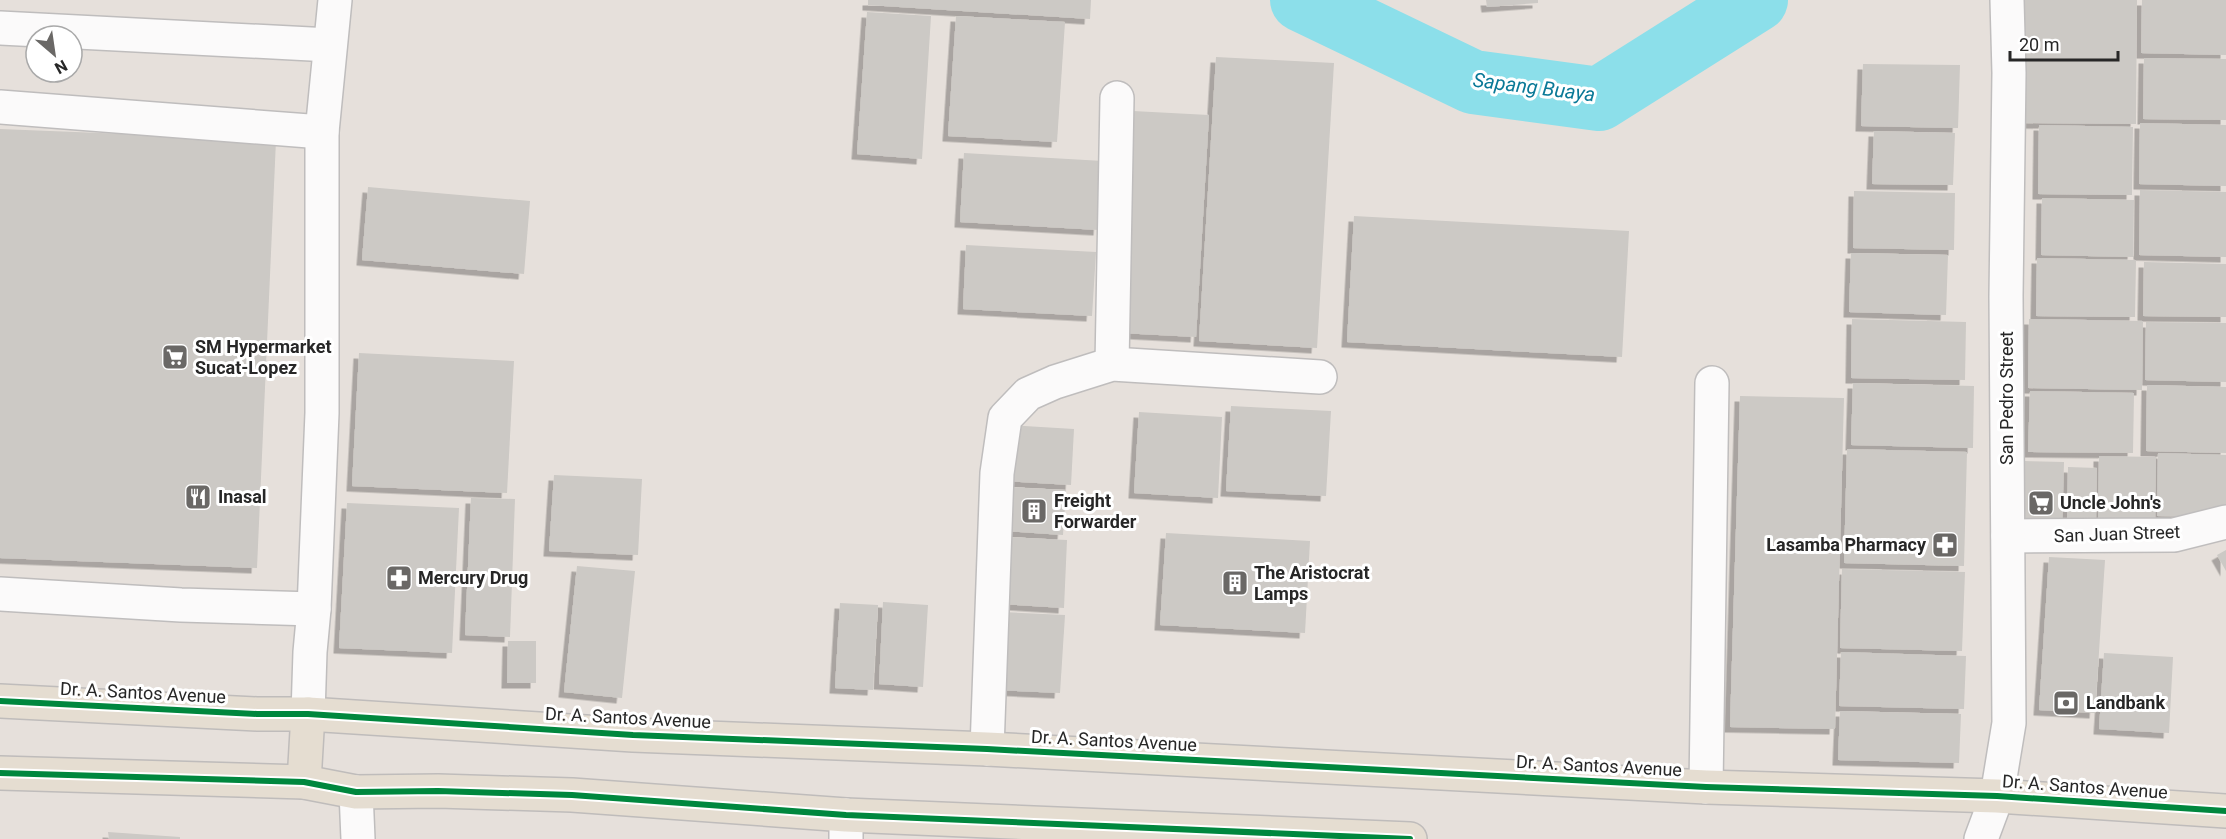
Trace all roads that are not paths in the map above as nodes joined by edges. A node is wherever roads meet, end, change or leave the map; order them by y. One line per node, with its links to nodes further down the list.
1 (335, 0): 4 (street)
2 (2007, 0): 12 (street, San Pedro Street)
3 (0, 28): 4 (street)
4 (330, 45): 7 (street)
5 (1117, 98): 8 (street)
6 (0, 107): 7 (street)
7 (322, 132): 14 (street)
8 (1112, 364): 9 (street); 17 (street)
9 (1320, 377)
10 (1712, 383): 20 (street)
11 (2226, 522): 12 (street, San Juan Street)
12 (2008, 536): 22 (street, San Pedro Street)
13 (0, 594): 14 (street)
14 (314, 609): 16 (street)
15 (0, 701): 16 (main road, Dr. A. Santos Avenue)
16 (308, 714): 17 (main road, Dr. A. Santos Avenue); 19 (main road)
17 (987, 749): 20 (main road, Dr. A. Santos Avenue)
18 (0, 773): 19 (main road)
19 (304, 782): 21 (main road)
20 (1707, 787): 22 (main road, Dr. A. Santos Avenue)
21 (356, 792): 24 (main road); 28 (street)
22 (1997, 796): 23 (main road, Dr. A. Santos Avenue); 30 (street, San Pedro Street)
23 (2226, 811)
24 (846, 827): 25 (main road)
25 (928, 828): 26 (main road)
26 (1120, 832): 27 (main road)
27 (1240, 835): 29 (main road)
28 (358, 839)
29 (1410, 839)
30 (1981, 839)

